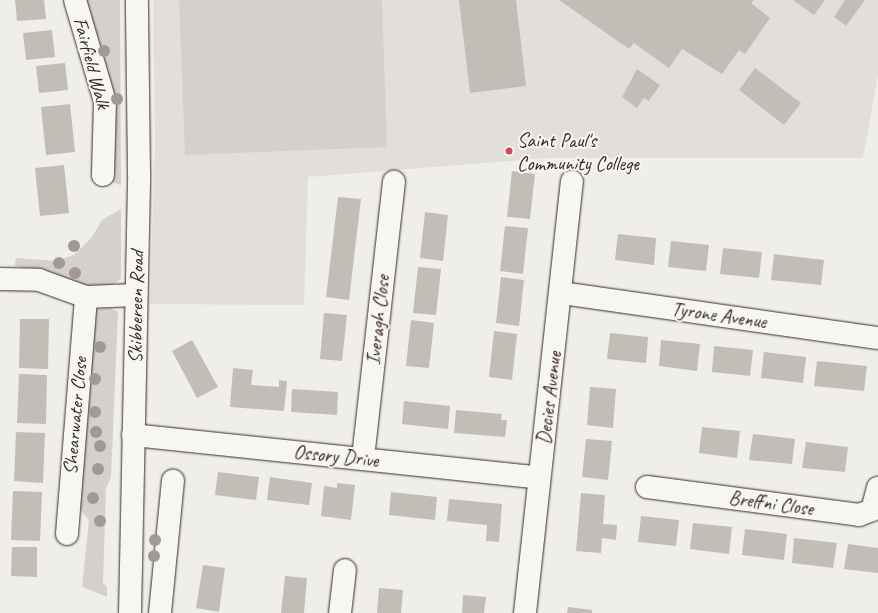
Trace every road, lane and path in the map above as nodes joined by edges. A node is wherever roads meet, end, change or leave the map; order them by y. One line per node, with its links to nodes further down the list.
1 (75, 0): 3 (street, Fairfield Walk)
2 (137, 0): 8 (street, Skibbereen Road)
3 (103, 175)
4 (394, 182): 12 (street, Iveragh Close)
5 (572, 182): 7 (street, Decies Avenue)
6 (0, 279): 9 (street)
7 (561, 293): 10 (street, Tyrone Avenue); 13 (street, Decies Avenue)
8 (136, 295): 9 (street); 11 (street, Skibbereen Road)
9 (86, 297): 17 (street, Shearwater Close)
10 (878, 338)
11 (133, 435): 12 (street, Ossory Drive); 19 (street, Skibbereen Road)
12 (363, 458): 13 (street, Ossory Drive)
13 (540, 478): 22 (street, Decies Avenue)
14 (173, 481): 20 (street)
15 (647, 487): 16 (street, Breffni Close)
16 (878, 488)
17 (67, 534)
18 (345, 570): 21 (street)
19 (130, 613)
20 (160, 613)
21 (340, 613)
22 (525, 613)

